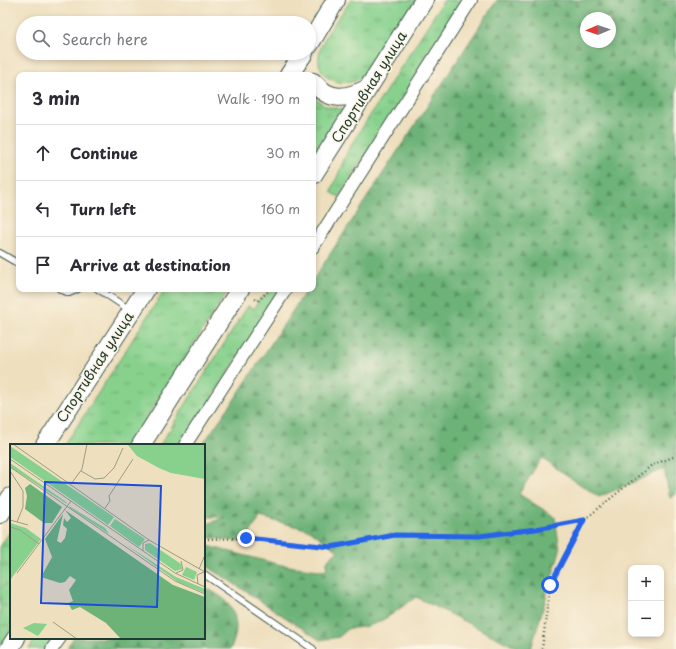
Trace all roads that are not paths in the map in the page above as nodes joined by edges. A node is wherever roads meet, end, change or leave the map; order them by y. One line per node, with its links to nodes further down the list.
1 (336, 0): 4 (main road)
2 (424, 0): 10 (main road, Спортивная улица)
3 (471, 0): 12 (street)
4 (316, 33)
5 (299, 60): 7 (main road)
6 (306, 60): 8 (main road)
7 (292, 72)
8 (308, 72)
9 (316, 86): 10 (main road)
10 (367, 89): 11 (main road, Спортивная улица)
11 (316, 169)
12 (316, 241)
13 (0, 253): 14 (lane)
14 (16, 262)
15 (103, 292): 19 (lane)
16 (144, 292): 19 (main road, Спортивная улица)
17 (238, 292): 21 (main road)
18 (284, 292): 22 (street)
19 (132, 311): 20 (main road, Спортивная улица)
20 (46, 444)
21 (142, 444)
22 (186, 444)
23 (205, 575): 28 (lane)
24 (15, 639): 26 (main road)
25 (59, 639): 27 (street)
26 (9, 649)
27 (52, 649)
28 (313, 649)

